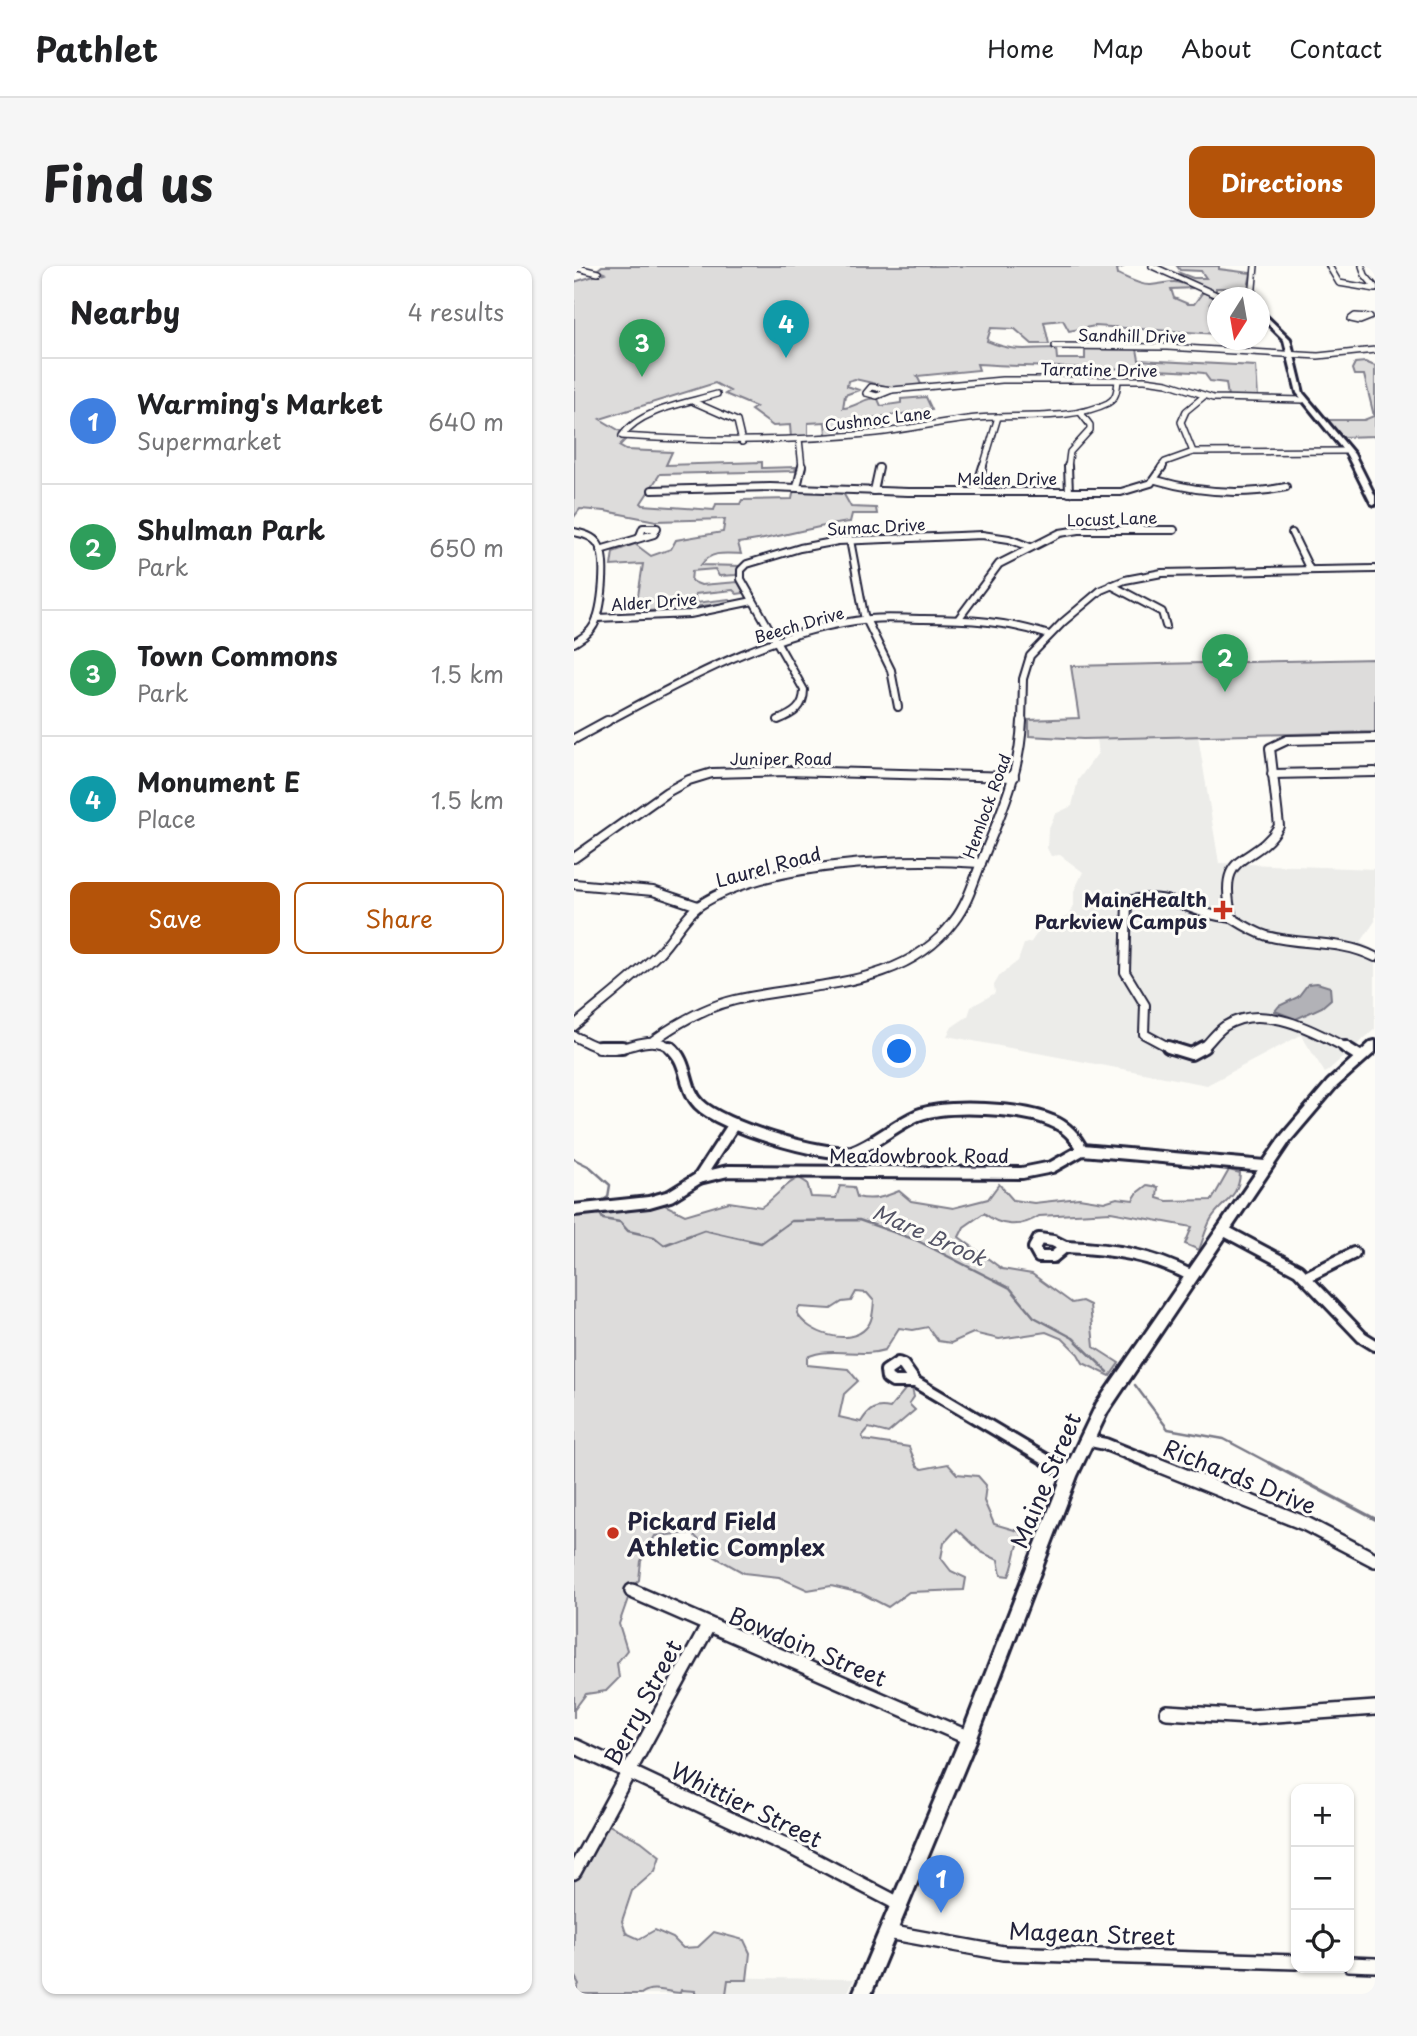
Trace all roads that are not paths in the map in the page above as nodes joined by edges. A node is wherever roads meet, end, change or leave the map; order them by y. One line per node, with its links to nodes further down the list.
1 (1152, 266): 8 (street)
2 (1255, 266): 9 (street)
3 (1329, 266): 10 (street)
4 (1362, 266): 10 (street)
5 (574, 267): 7 (street)
6 (1176, 270): 8 (street)
7 (598, 272)
8 (1176, 277): 11 (street)
9 (1253, 287)
10 (1375, 288)
11 (1207, 291)
12 (1270, 322): 15 (street)
13 (1055, 346): 15 (street, Sandhill Drive)
14 (1375, 350): 15 (street, Sandhill Drive)
15 (1292, 355): 20 (street)
16 (1118, 380): 17 (street, Tarratine Drive); 19 (street, Tarratine Drive); 22 (street, Cushnoc Lane)
17 (892, 390)
18 (717, 394): 21 (street)
19 (1203, 397): 20 (street, Tarratine Drive); 27 (street)
20 (1303, 400): 26 (street)
21 (694, 402): 25 (street); 25 (street, Cushnoc Lane)
22 (1080, 412): 23 (street, Cushnoc Lane); 35 (street)
23 (998, 417): 24 (street, Cushnoc Lane); 34 (street)
24 (799, 439): 25 (street, Cushnoc Lane); 30 (street)
25 (741, 442)
26 (1347, 451): 27 (street, Melden Drive); 36 (street)
27 (1193, 453): 29 (street, Melden Drive)
28 (878, 468): 33 (street)
29 (1156, 480): 31 (street); 35 (street, Melden Drive)
30 (797, 487): 32 (street, Melden Drive); 33 (street, Melden Drive)
31 (1286, 487)
32 (652, 489)
33 (874, 491): 34 (street, Melden Drive)
34 (975, 492): 35 (street, Melden Drive)
35 (1069, 493)
36 (1375, 503)
37 (1174, 530): 42 (street, Locust Lane)
38 (574, 532): 43 (street)
39 (1292, 533): 45 (street)
40 (639, 538): 43 (street)
41 (850, 540): 42 (street, Sumac Drive); 47 (street, Sumac Drive); 50 (street)
42 (1030, 547): 49 (street, Locust Lane)
43 (600, 550): 48 (street)
44 (1375, 569): 45 (street, Hemlock Road)
45 (1310, 570): 46 (street, Hemlock Road)
46 (1111, 585): 51 (street); 52 (street, Hemlock Road)
47 (754, 601): 48 (street, Alder Drive); 53 (street, Sumac Drive)
48 (597, 618): 54 (street)
49 (959, 618): 50 (street, Beech Drive); 52 (street, Beech Drive)
50 (866, 620): 53 (street, Beech Drive); 55 (street)
51 (1166, 626)
52 (1049, 635): 61 (street, Hemlock Road)
53 (776, 642): 56 (street, Sumac Drive); 58 (street, Beech Drive)
54 (574, 643)
55 (898, 707)
56 (778, 720)
57 (1375, 738): 60 (street)
58 (574, 739)
59 (1375, 772): 60 (street)
60 (1272, 774): 66 (street)
61 (1014, 777): 62 (street, Juniper Road); 63 (street, Hemlock Road)
62 (574, 858)
63 (981, 863): 65 (street, Laurel Road); 70 (street, Hemlock Road)
64 (574, 884): 65 (street)
65 (698, 906): 68 (street, Laurel Road)
66 (1232, 918): 67 (street); 72 (street)
67 (1375, 957)
68 (574, 1026)
69 (574, 1036): 70 (street)
70 (654, 1040): 73 (street)
71 (1375, 1045): 72 (street, Maine Street)
72 (1360, 1057): 75 (street, Maine Street)
73 (734, 1124): 74 (street); 76 (street)
74 (1082, 1150): 75 (street); 76 (street, Meadowbrook Road)
75 (1265, 1166): 78 (street, Maine Street)
76 (699, 1178): 77 (street, Meadowbrook Road)
77 (574, 1210)
78 (1223, 1230): 81 (street, Maine Street); 82 (street)
79 (1065, 1247): 81 (street)
80 (1354, 1253): 82 (street)
81 (1192, 1276): 85 (street, Maine Street)
82 (1306, 1277): 83 (street)
83 (1375, 1345)
84 (915, 1382): 86 (street)
85 (1086, 1440): 86 (street, Maine Street); 87 (street, Richards Drive)
86 (1070, 1474): 92 (street, Maine Street)
87 (1375, 1560)
88 (632, 1591): 89 (street, Bowdoin Street)
89 (708, 1626): 92 (street, Bowdoin Street); 94 (street, Berry Street)
90 (1375, 1708): 91 (street)
91 (1167, 1712)
92 (969, 1738): 96 (street, Maine Street)
93 (574, 1746): 94 (street, Whittier Street)
94 (629, 1771): 95 (street, Berry Street); 96 (street, Whittier Street)
95 (574, 1872)
96 (899, 1904): 97 (street, Maine Street)
97 (888, 1933): 98 (street, Magean Street); 101 (street, Maine Street)
98 (1291, 1962)
99 (1354, 1964): 100 (street)
100 (1375, 1965)
101 (862, 1994)

